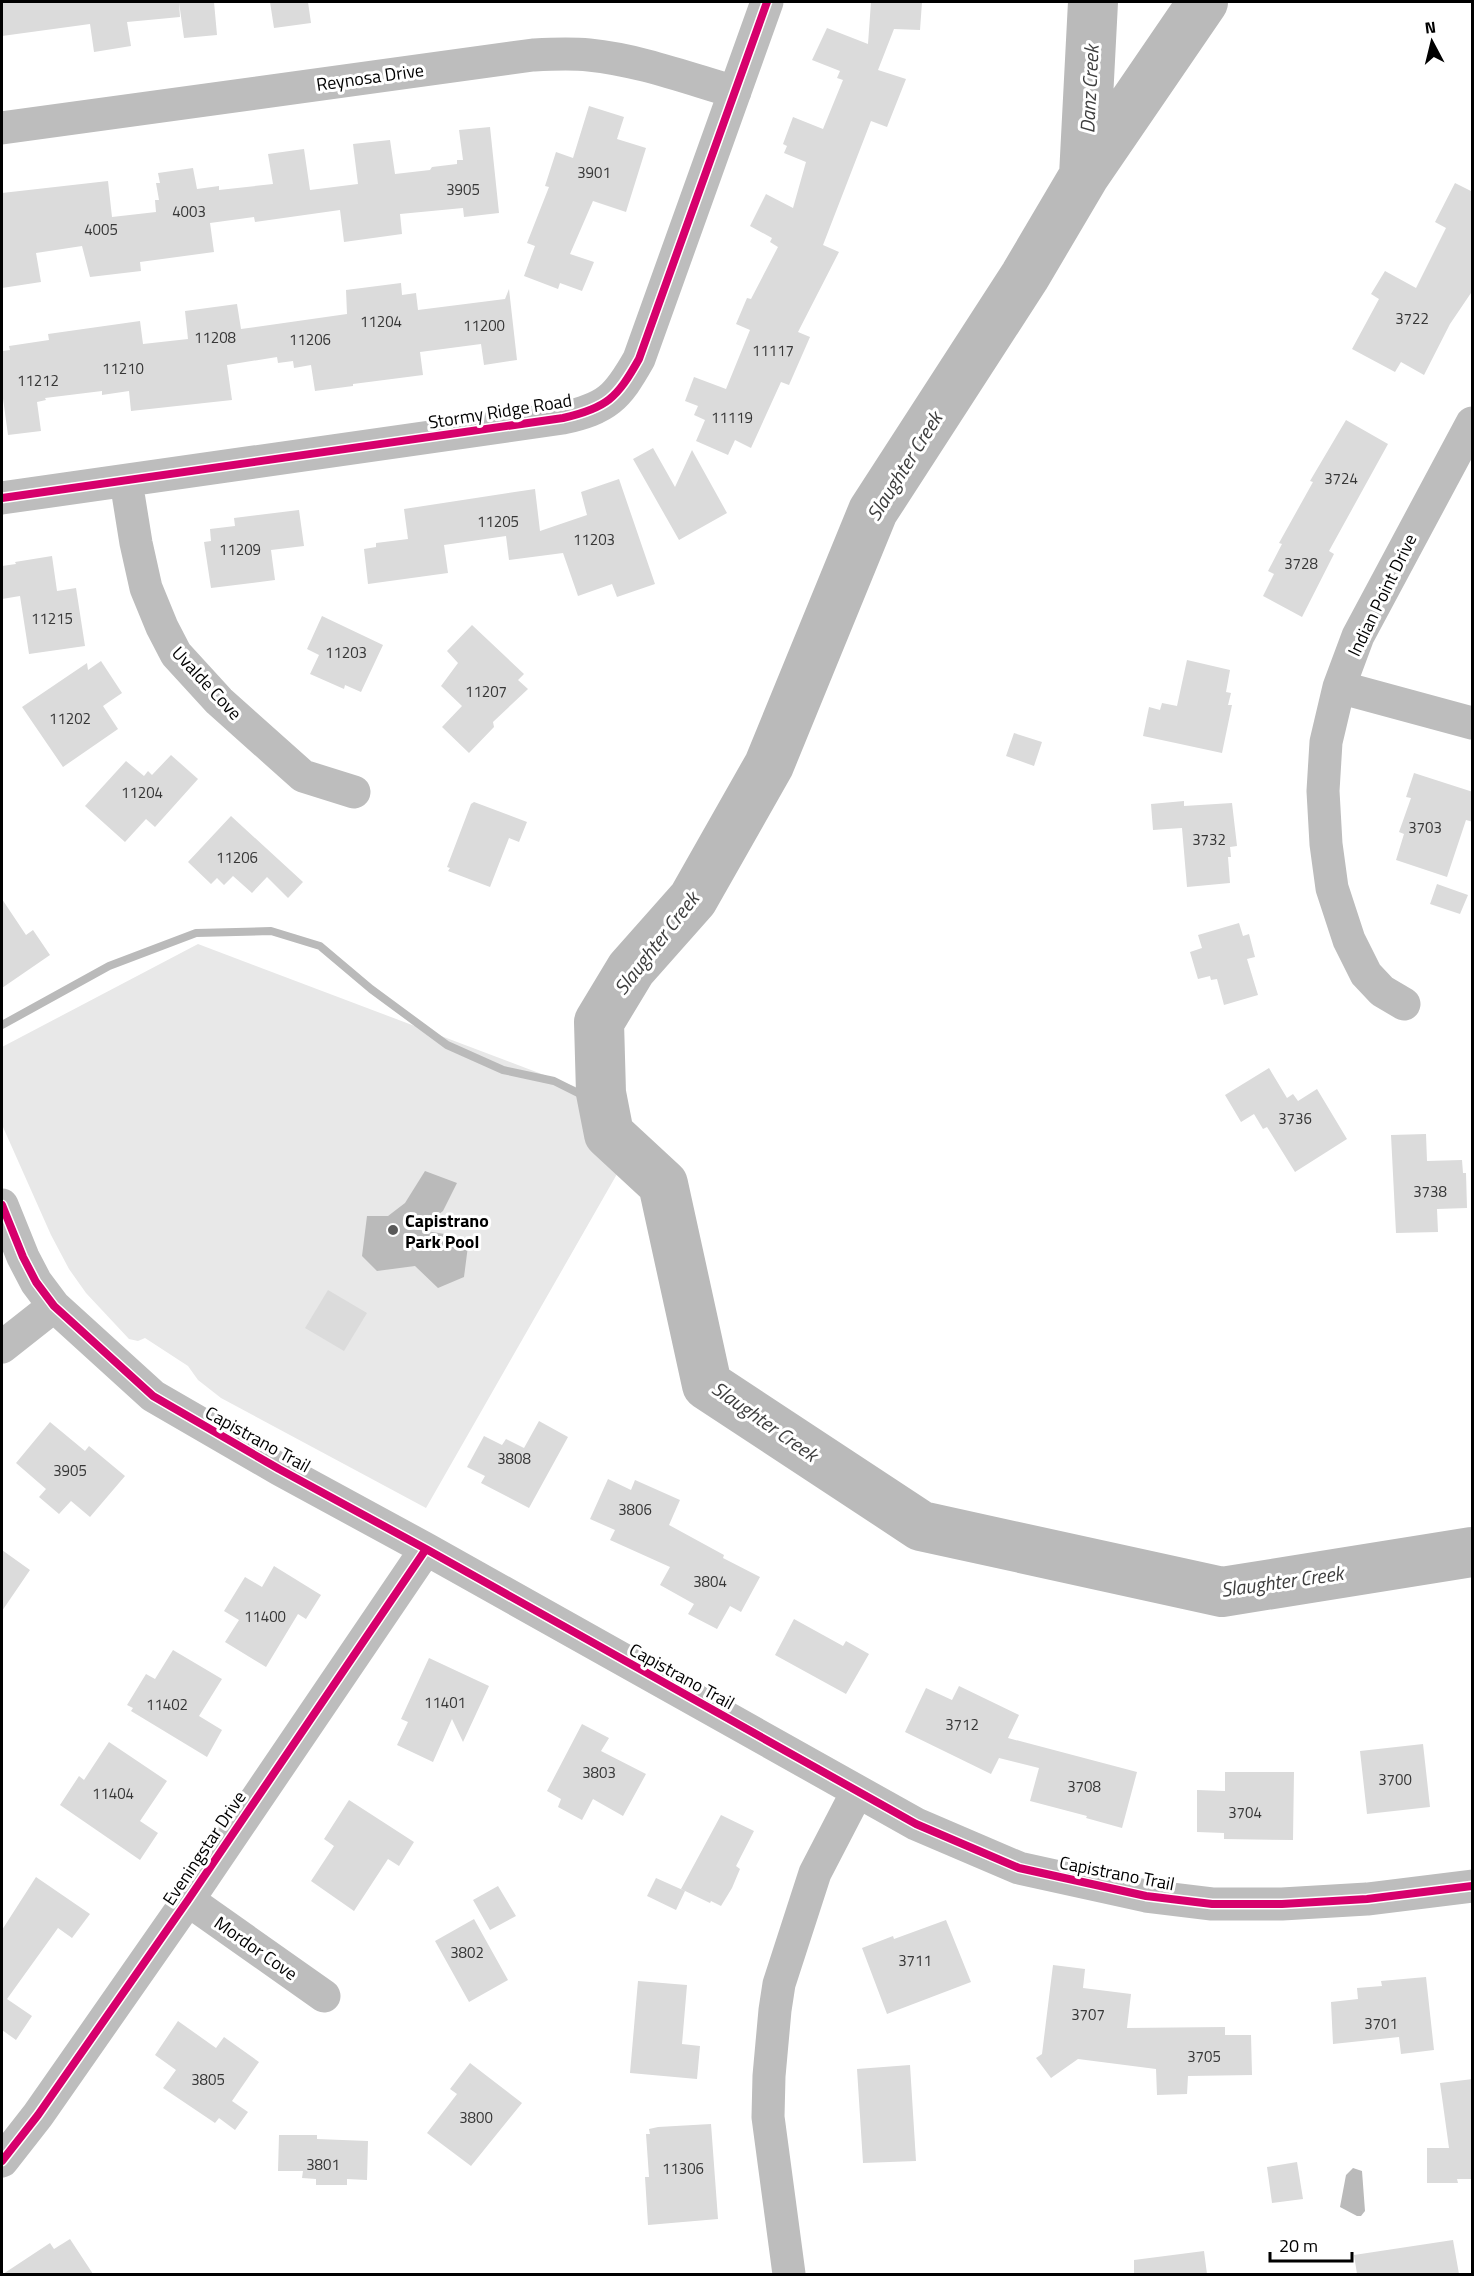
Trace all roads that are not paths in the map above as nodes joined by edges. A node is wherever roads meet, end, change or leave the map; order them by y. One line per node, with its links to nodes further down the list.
1 (767, 2): 2 (street, Stormy Ridge Road)
2 (735, 92): 3 (street, Reynosa Drive); 5 (street, Stormy Ridge Road)
3 (2, 128)
4 (1473, 423): 7 (street, Indian Point Drive)
5 (126, 481): 6 (street, Stormy Ridge Road); 9 (street, Uvalde Cove)
6 (2, 498)
7 (1339, 687): 8 (street); 10 (street, Indian Point Drive)
8 (1473, 723)
9 (354, 792)
10 (1404, 1004)
11 (2, 1205): 12 (street, Capistrano Trail)
12 (54, 1306): 13 (street); 14 (street, Capistrano Trail)
13 (2, 1347)
14 (426, 1549): 15 (street, Capistrano Trail); 17 (street, Eveningstar Drive)
15 (857, 1792): 16 (street, Capistrano Trail); 20 (street)
16 (1473, 1886)
17 (188, 1899): 18 (street, Mordor Cove); 19 (street, Eveningstar Drive)
18 (324, 1995)
19 (2, 2162)
20 (789, 2274)

